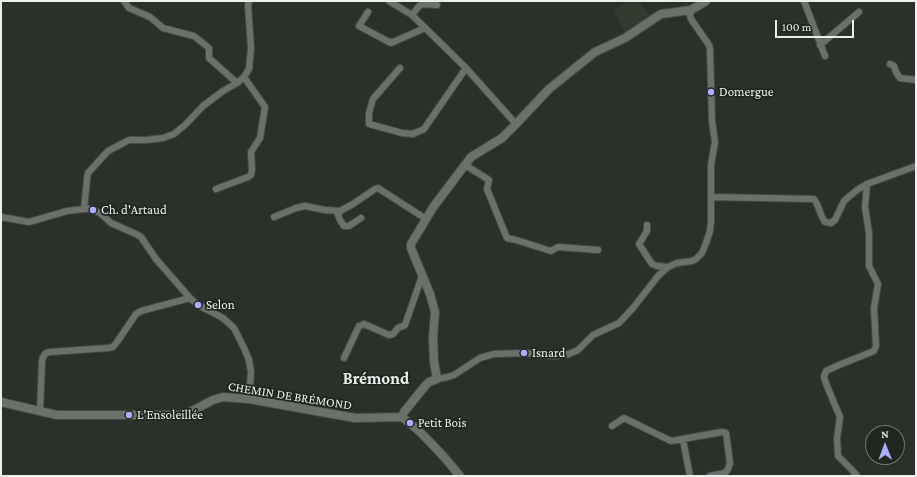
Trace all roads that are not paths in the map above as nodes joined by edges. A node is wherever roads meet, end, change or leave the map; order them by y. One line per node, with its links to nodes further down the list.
1 (124, 1): 19 (street)
2 (249, 1): 17 (street)
3 (389, 1): 10 (street)
4 (706, 1): 7 (street)
5 (804, 1): 12 (street)
6 (436, 5): 10 (street)
7 (691, 10): 20 (street); 25 (street)
8 (368, 12): 11 (street)
9 (859, 12): 12 (street)
10 (412, 15): 11 (street)
11 (424, 28): 16 (street)
12 (820, 45): 13 (street)
13 (825, 56)
14 (890, 64): 18 (street)
15 (400, 68): 16 (street)
16 (466, 68): 20 (street)
17 (244, 76): 19 (street); 24 (street)
18 (916, 80)
19 (237, 83): 26 (street)
20 (516, 124): 21 (street)
21 (465, 165): 31 (street); 33 (street)
22 (916, 166): 23 (street)
23 (867, 184): 25 (street); 48 (street)
24 (216, 189)
25 (711, 197): 34 (street)
26 (84, 209): 28 (street); 36 (street)
27 (340, 211): 29 (street); 30 (street); 31 (street)
28 (1, 217)
29 (274, 217)
30 (360, 218)
31 (426, 219): 35 (street)
32 (648, 225): 34 (street)
33 (598, 250)
34 (668, 267): 38 (street)
35 (422, 276): 37 (street); 38 (street)
36 (190, 298): 39 (street); 41 (street)
37 (344, 358)
38 (437, 379): 42 (street)
39 (249, 399): 41 (street, CHEMIN DE BRÉMOND); 42 (street, CHEMIN DE BRÉMOND)
40 (1, 402): 41 (street, CHEMIN DE BRÉMOND)
41 (40, 411)
42 (402, 417): 45 (street)
43 (612, 426): 44 (street)
44 (683, 440): 46 (street); 47 (street)
45 (460, 476)
46 (690, 476)
47 (710, 476)
48 (857, 476)

